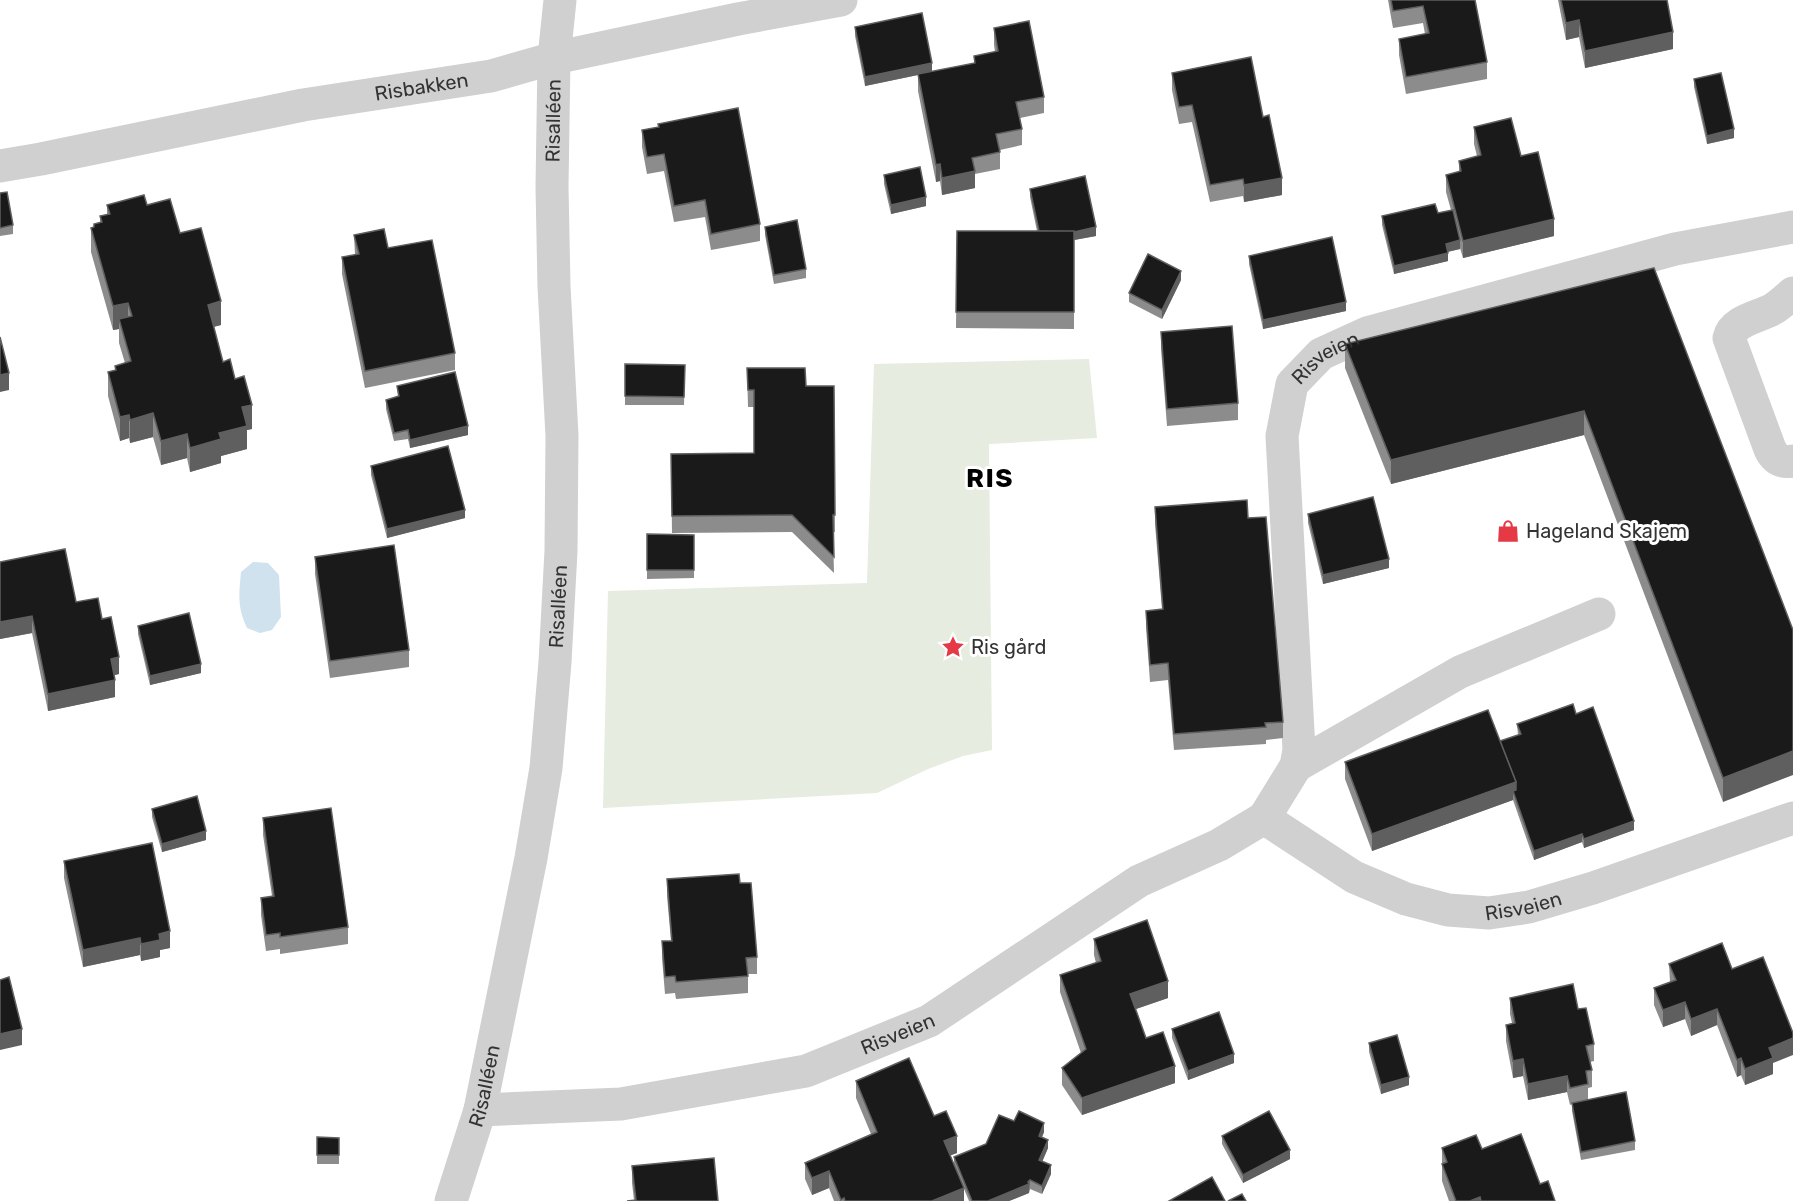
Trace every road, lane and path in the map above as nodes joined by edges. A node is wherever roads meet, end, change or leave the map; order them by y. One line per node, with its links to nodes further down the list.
1 (560, 0): 3 (street, Risalléen)
2 (841, 0): 3 (street, Risbakken)
3 (554, 58): 4 (street, Risbakken); 12 (street, Risalléen)
4 (0, 166)
5 (1793, 228): 9 (street, Risveien)
6 (1793, 293): 7 (street)
7 (1793, 461)
8 (1599, 614): 9 (street)
9 (1296, 766): 10 (street, Risveien)
10 (1264, 818): 11 (street, Risveien); 12 (street, Risveien)
11 (1793, 819)
12 (480, 1110): 13 (street, Risalléen)
13 (451, 1201)

